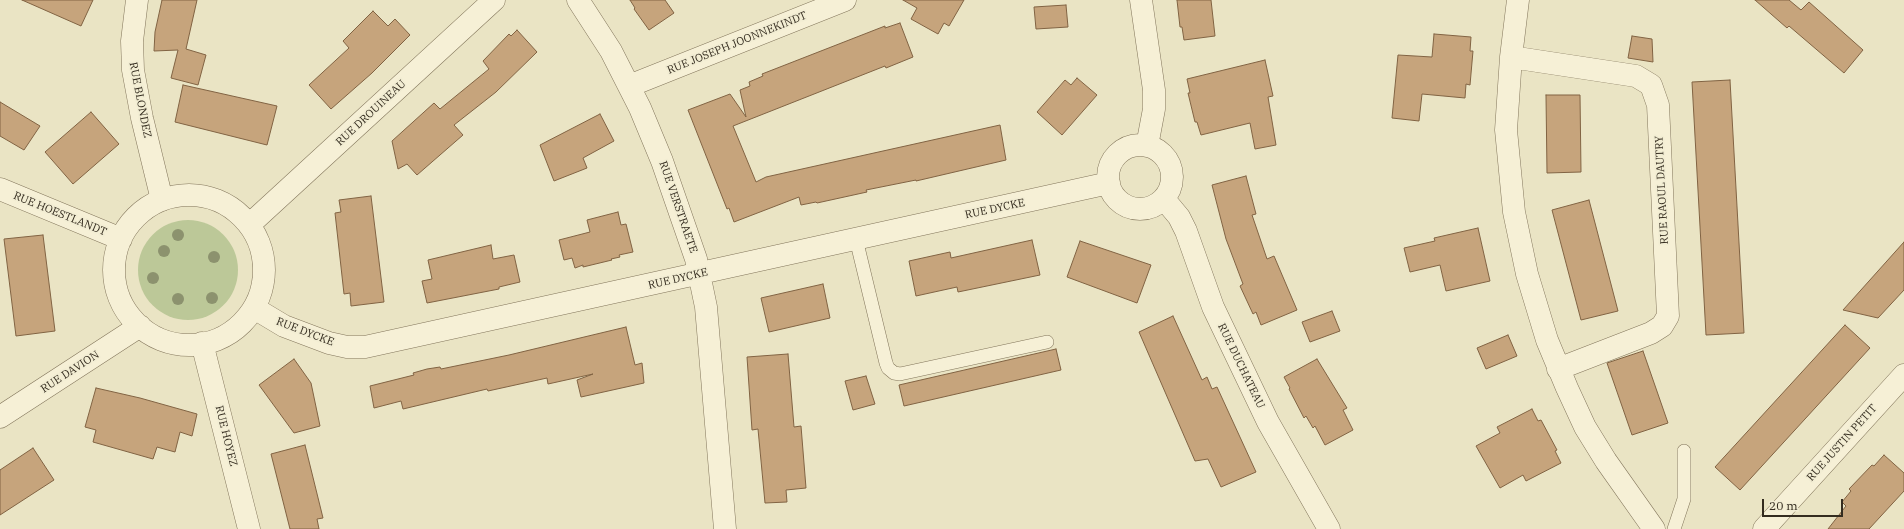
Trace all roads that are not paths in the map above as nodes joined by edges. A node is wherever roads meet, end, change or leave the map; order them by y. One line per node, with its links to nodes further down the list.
1 (137, 0): 13 (street, RUE BLONDEZ)
2 (494, 0): 14 (street, RUE DROUINEAU)
3 (578, 0): 8 (street, RUE VERSTRAETE)
4 (845, 0): 8 (street, RUE JOSEPH JOONNEKINDT)
5 (1142, 0): 9 (street)
6 (1518, 0): 7 (street)
7 (1511, 57): 22 (street); 22 (street, RUE RAOUL DAUTRY)
8 (630, 86): 17 (street, RUE VERSTRAETE)
9 (1147, 146): 10 (street); 12 (street)
10 (1109, 183): 12 (street); 16 (street, RUE DYCKE)
11 (0, 190): 15 (street, RUE HOESTLANDT)
12 (1164, 199): 28 (street, RUE DUCHATEAU)
13 (162, 200): 14 (street); 15 (street)
14 (249, 225): 18 (street)
15 (120, 239): 19 (street)
16 (856, 239): 17 (street, RUE DYCKE); 20 (lane)
17 (700, 274): 18 (street, RUE DYCKE); 27 (street, RUE VERSTRAETE)
18 (254, 308): 21 (street)
19 (140, 326): 21 (street); 24 (street, RUE DAVION)
20 (1047, 342)
21 (202, 343): 26 (street, RUE HOYEZ)
22 (1558, 369): 29 (street)
23 (1904, 375): 31 (street, RUE JUSTIN PETIT)
24 (0, 418)
25 (1684, 451): 30 (lane)
26 (250, 529)
27 (725, 529)
28 (1329, 529)
29 (1654, 529)
30 (1674, 529)
31 (1764, 529)

